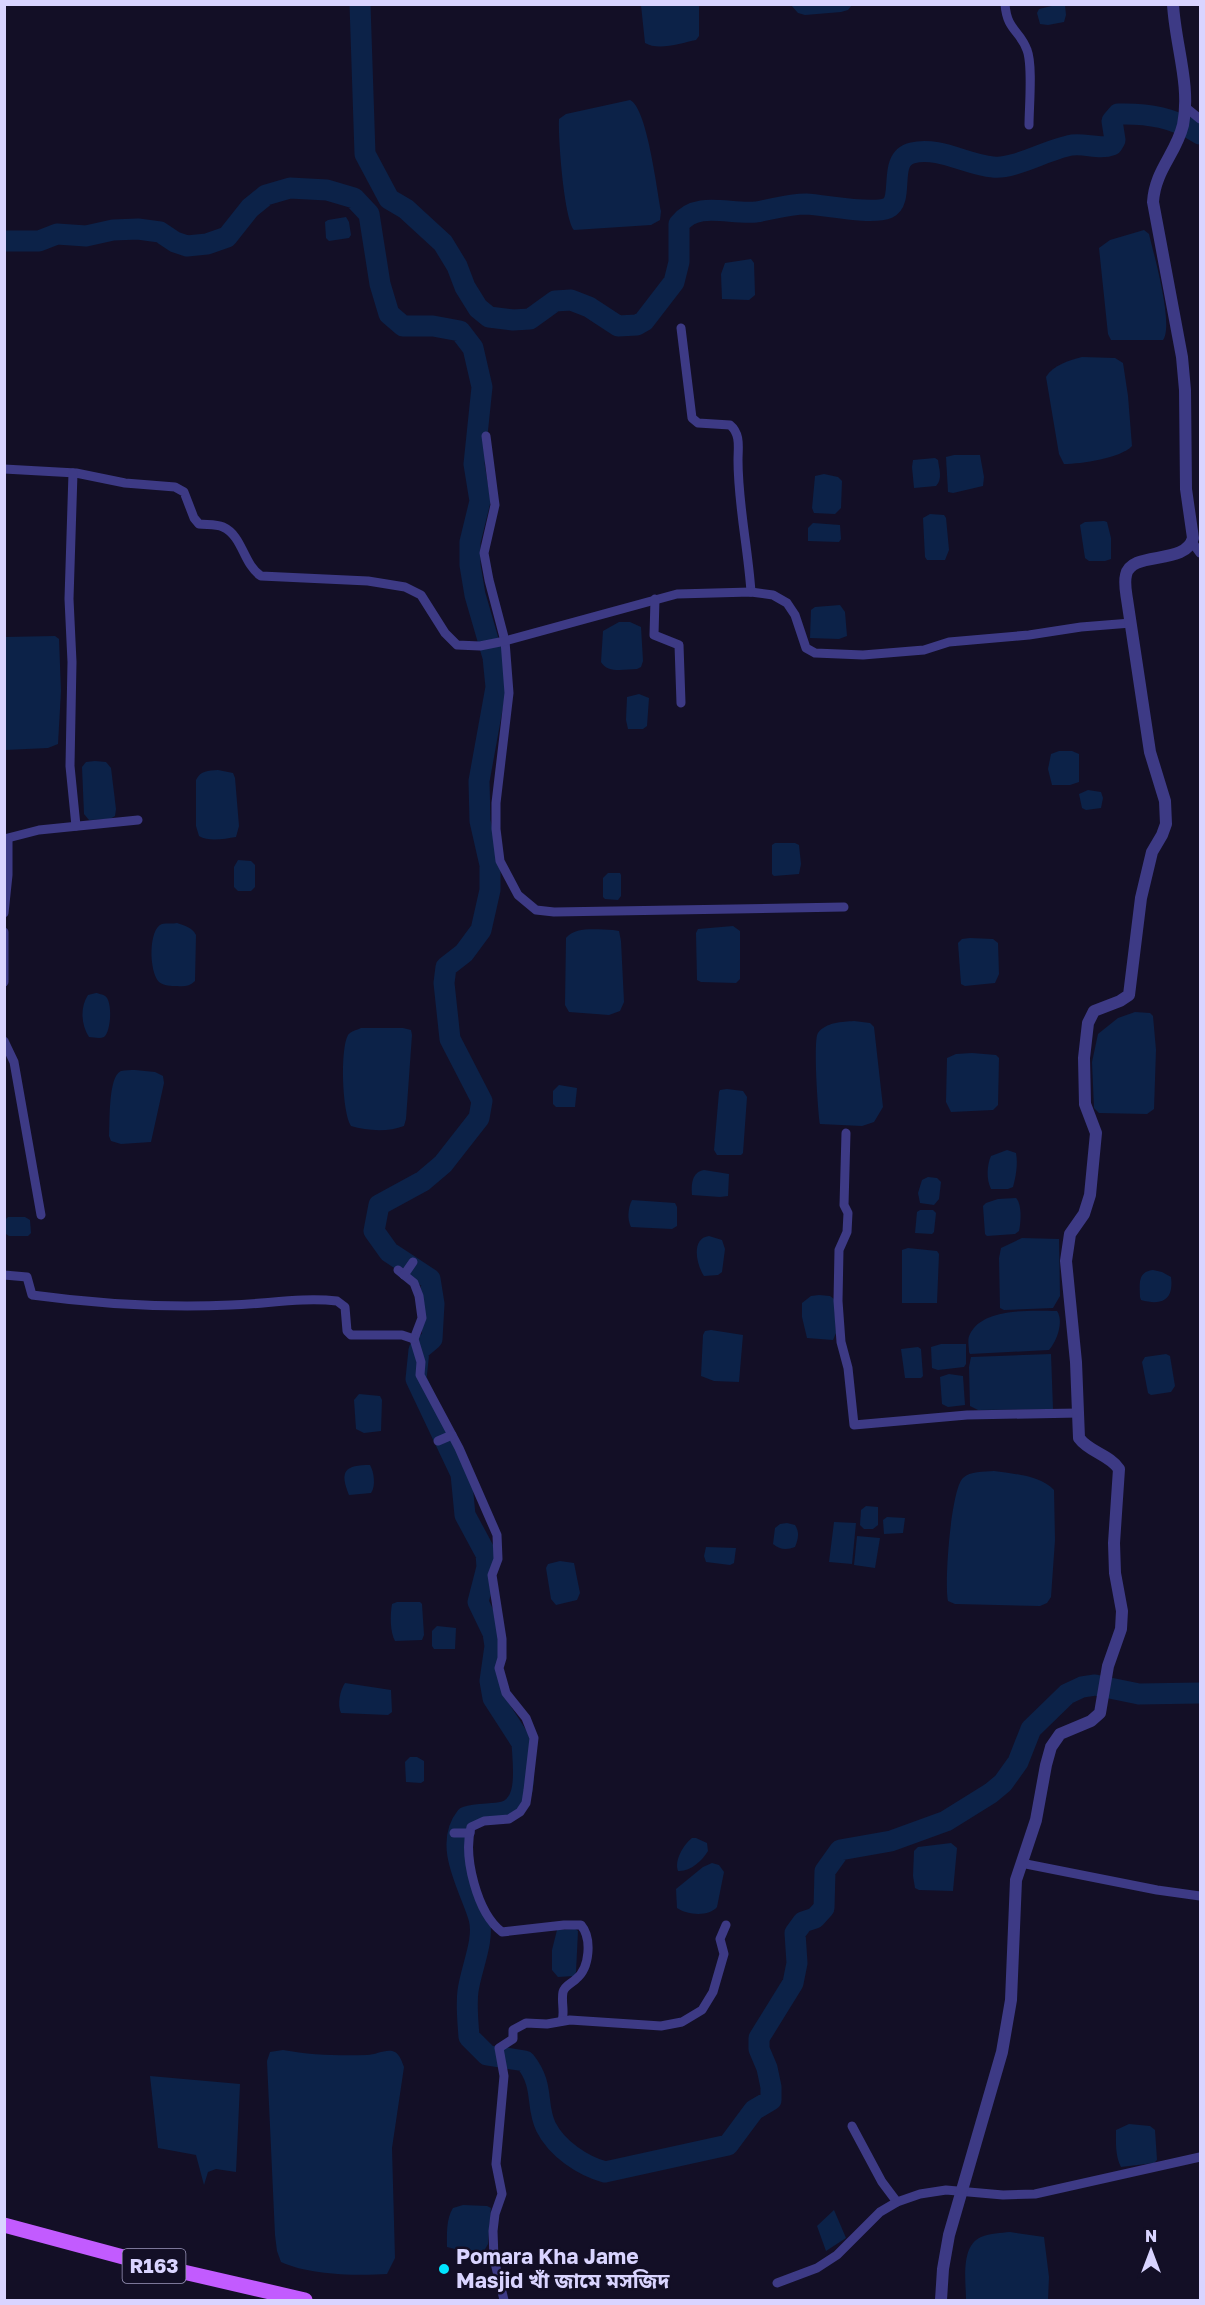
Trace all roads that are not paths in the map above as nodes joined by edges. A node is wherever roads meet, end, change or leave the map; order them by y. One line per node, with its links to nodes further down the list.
1 (1005, 4): 5 (street)
2 (1173, 4): 3 (street)
3 (1184, 110): 4 (street); 10 (street)
4 (1200, 119)
5 (1029, 125)
6 (681, 328): 12 (street)
7 (486, 436): 15 (street)
8 (4, 469): 9 (street)
9 (73, 473): 15 (street); 18 (street)
10 (1192, 542): 11 (street); 14 (street)
11 (1200, 553)
12 (751, 592): 13 (street); 14 (street)
13 (655, 599): 15 (street); 16 (street)
14 (1131, 623): 30 (street)
15 (501, 641): 20 (street)
16 (681, 703)
17 (138, 820): 18 (street)
18 (76, 826): 19 (street)
19 (6, 839): 21 (street)
20 (843, 907)
21 (4, 914)
22 (4, 932): 23 (street)
23 (4, 982)
24 (4, 1041): 26 (street)
25 (846, 1133): 30 (street)
26 (41, 1215)
27 (413, 1262): 29 (street)
28 (4, 1275): 29 (street)
29 (414, 1339): 32 (street)
30 (1079, 1413): 33 (street)
31 (454, 1833): 32 (street)
32 (467, 1833): 36 (street)
33 (1021, 1863): 34 (street); 39 (street)
34 (1200, 1896)
35 (726, 1925): 36 (street)
36 (562, 2021): 44 (street)
37 (852, 2126): 40 (street)
38 (1200, 2157): 39 (street)
39 (961, 2191): 40 (street); 45 (street)
40 (897, 2202): 42 (street)
41 (4, 2225): 43 (main road, R163)
42 (777, 2283)
43 (305, 2301)
44 (504, 2301)
45 (941, 2301)

